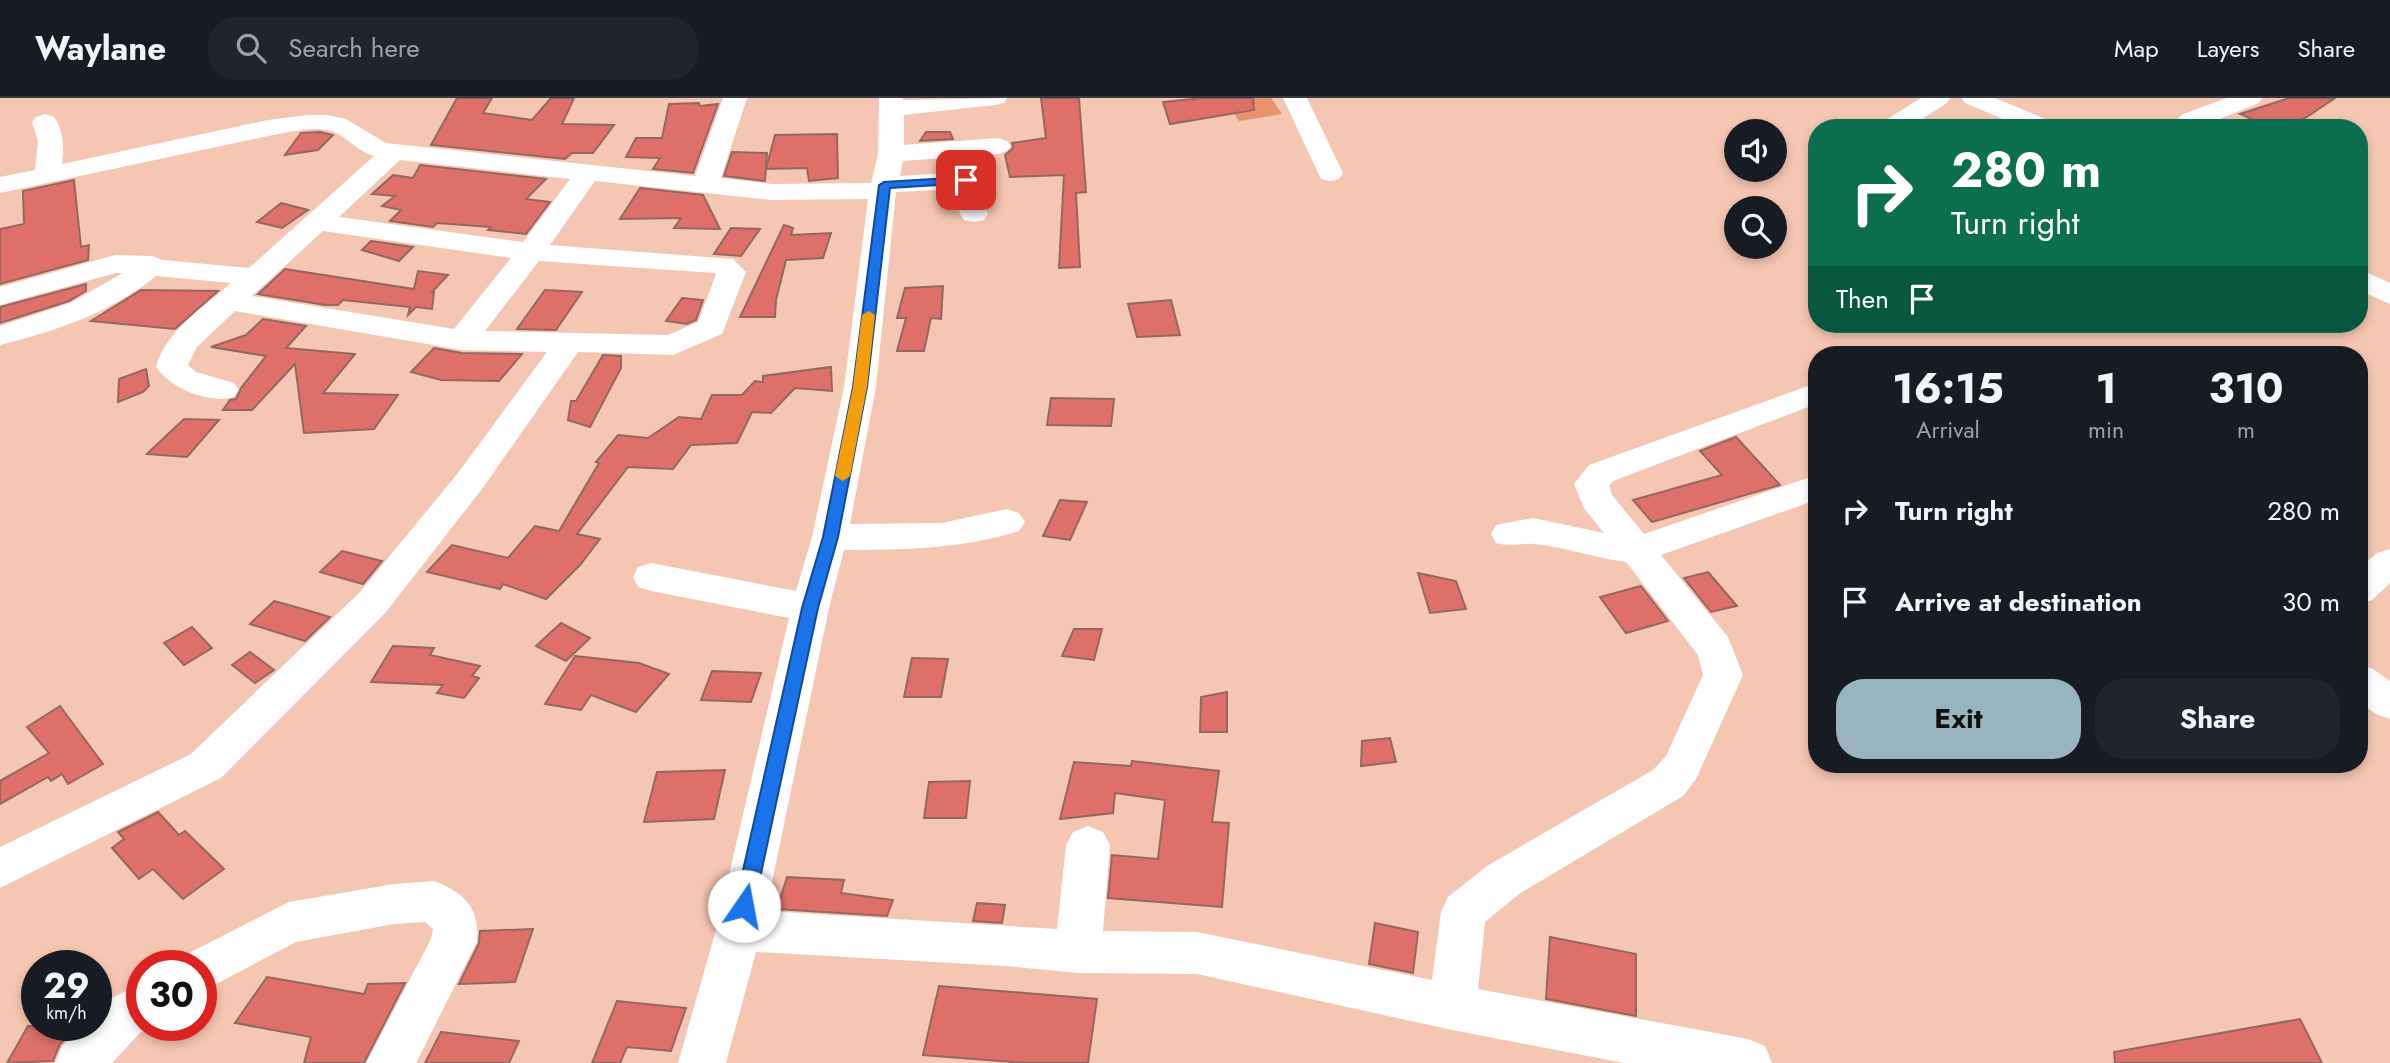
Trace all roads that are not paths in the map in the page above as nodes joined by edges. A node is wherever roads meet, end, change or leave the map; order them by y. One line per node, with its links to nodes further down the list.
1 (735, 98): 19 (street)
2 (995, 98): 7 (street)
3 (1294, 98): 15 (street)
4 (1938, 98): 8 (street)
5 (1974, 98): 9 (street)
6 (2250, 98): 10 (street)
7 (891, 104): 17 (street)
8 (1904, 119)
9 (2024, 119)
10 (2192, 119)
11 (45, 122): 16 (street)
12 (998, 146): 17 (street)
13 (394, 152): 14 (street); 16 (street); 21 (street)
14 (587, 173): 19 (street); 22 (street)
15 (1330, 173)
16 (47, 175): 18 (street)
17 (886, 177): 19 (street); 20 (street); 37 (street)
18 (0, 185)
19 (705, 185)
20 (974, 214)
21 (315, 222): 22 (street); 24 (street)
22 (531, 252): 30 (street); 31 (street)
23 (152, 265): 24 (street); 27 (street); 29 (street)
24 (256, 277): 28 (street)
25 (2368, 283): 26 (street)
26 (2390, 295)
27 (0, 296)
28 (229, 301): 30 (street); 32 (street)
29 (0, 336)
30 (463, 340): 31 (street)
31 (569, 342): 46 (street)
32 (223, 390)
33 (1808, 396): 38 (street)
34 (1808, 490): 38 (street)
35 (1007, 522): 37 (street)
36 (1509, 534): 38 (street)
37 (830, 537): 42 (street)
38 (1637, 550): 50 (street)
39 (2390, 562): 41 (street)
40 (650, 577): 42 (street)
41 (2368, 582)
42 (810, 608): 47 (street)
43 (2368, 687): 44 (street)
44 (2390, 704)
45 (1087, 845): 48 (street)
46 (0, 868)
47 (739, 930): 48 (street); 54 (street)
48 (1078, 952): 50 (street)
49 (217, 961): 53 (street)
50 (1452, 1007): 55 (street)
51 (126, 1015): 52 (street)
52 (79, 1063)
53 (390, 1063)
54 (702, 1063)
55 (1748, 1063)

